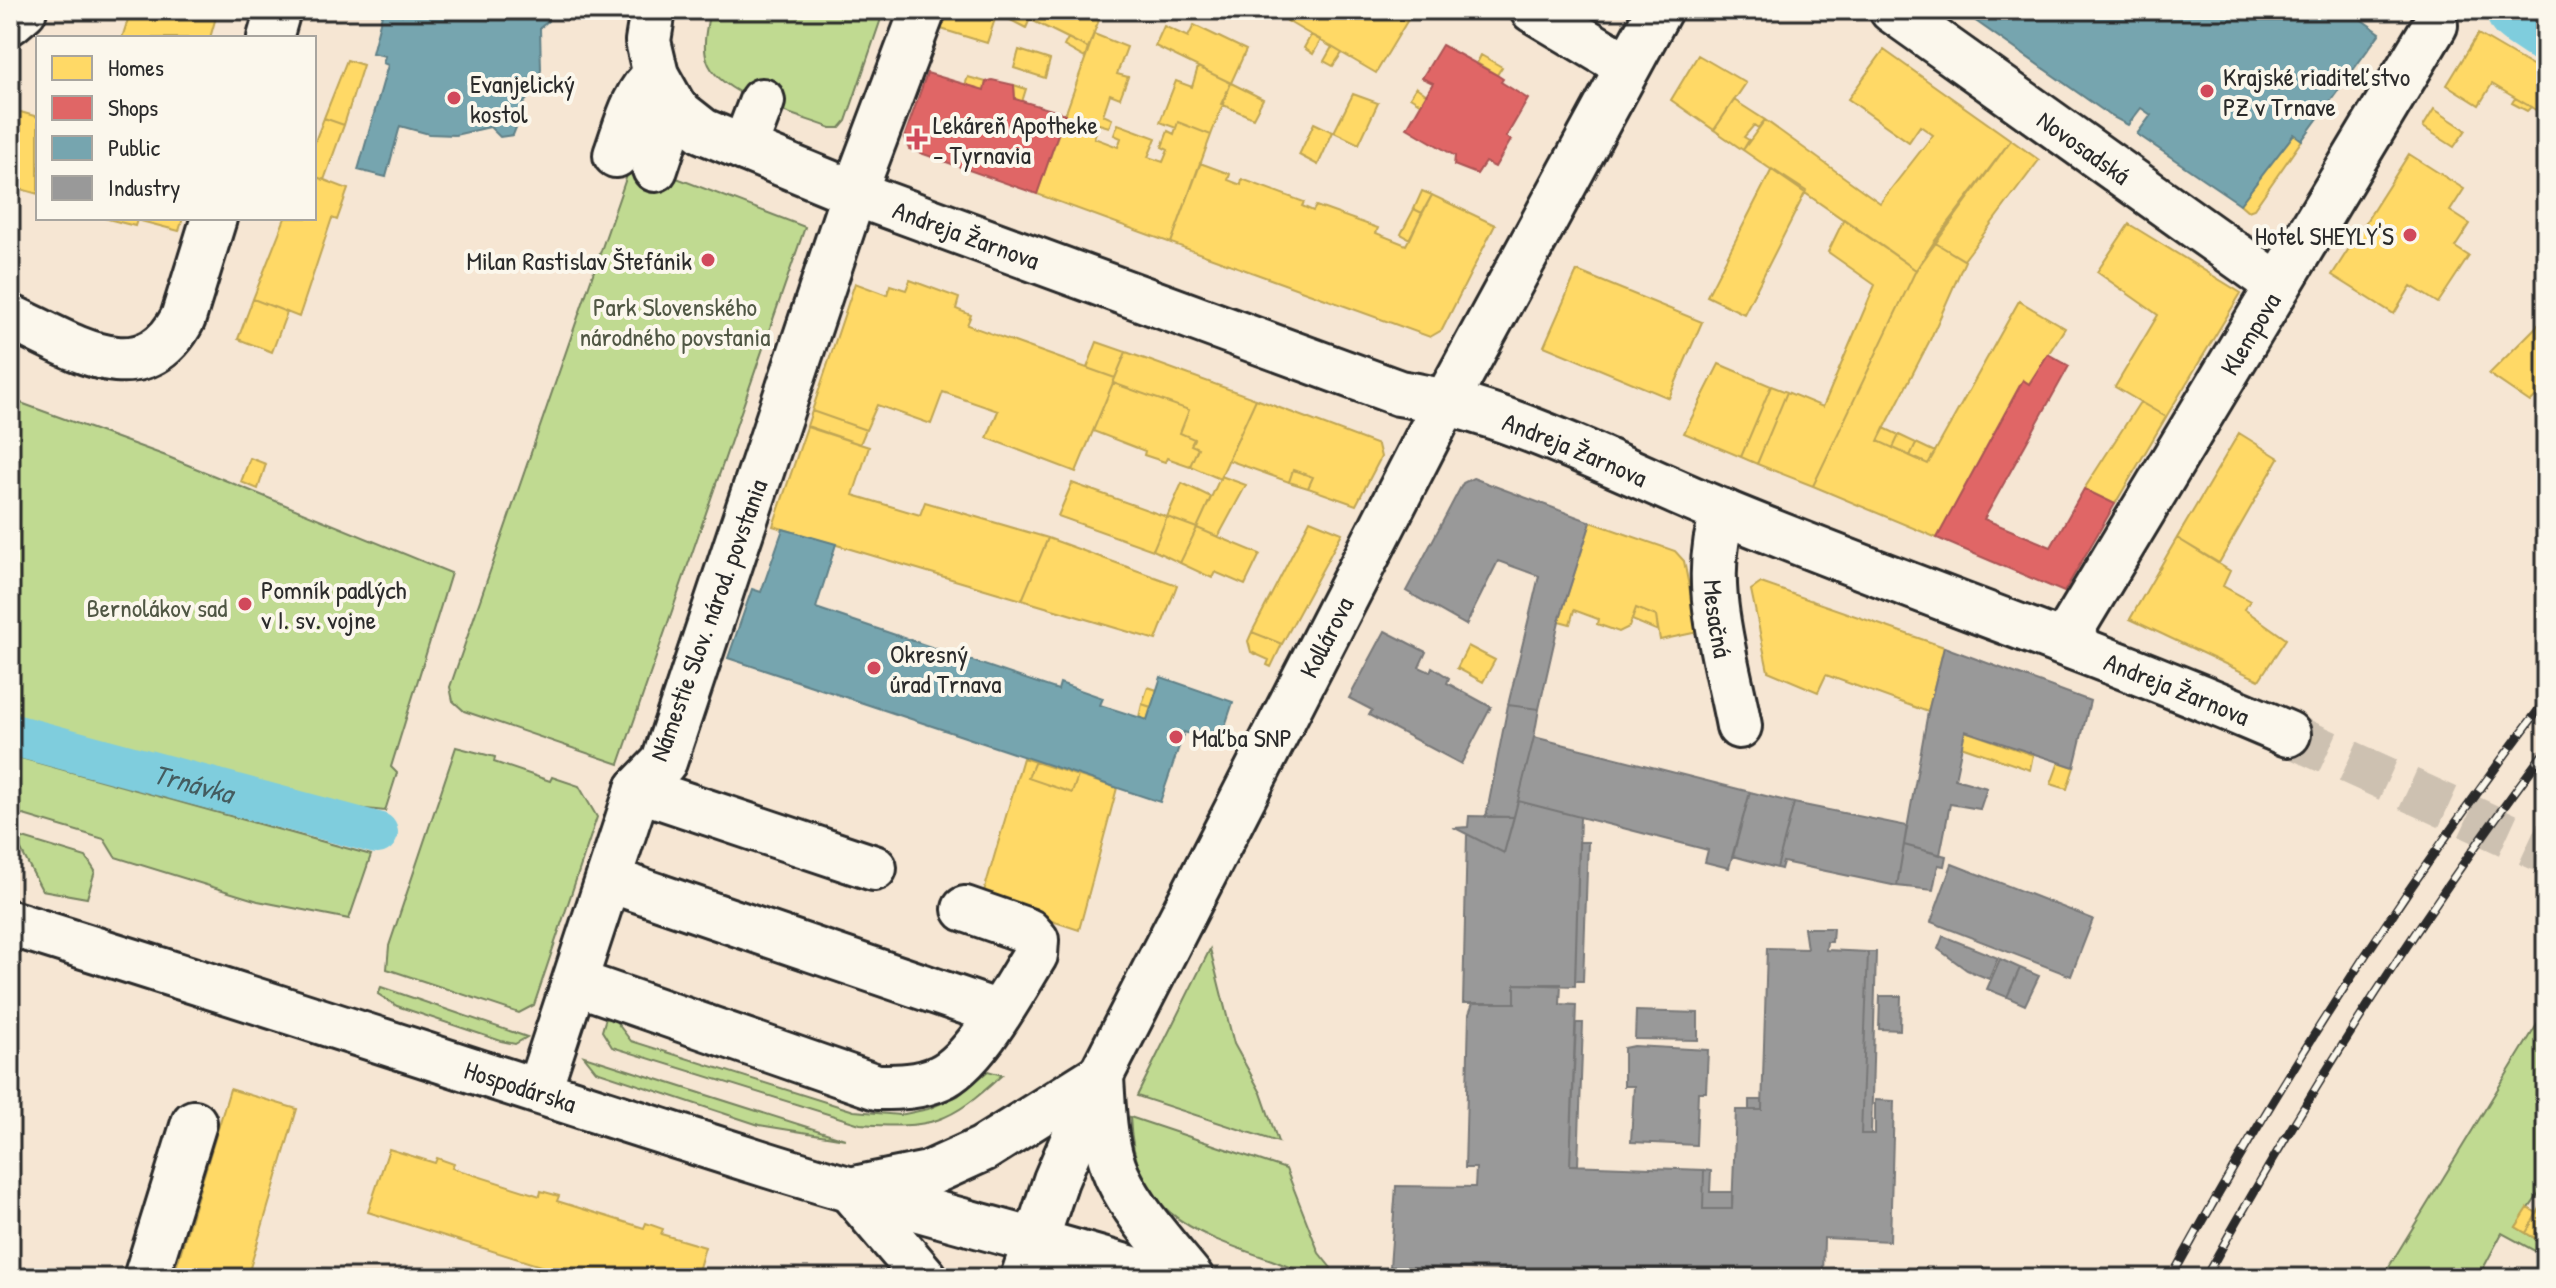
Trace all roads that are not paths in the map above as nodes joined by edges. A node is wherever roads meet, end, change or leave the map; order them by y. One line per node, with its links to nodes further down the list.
1 (24, 10): 8 (street)
2 (278, 10): 10 (street)
3 (653, 10): 12 (street)
4 (923, 10): 16 (street, Námestie Slov. národ. povstania)
5 (1533, 10): 11 (street)
6 (1659, 10): 11 (street, Kollárova)
7 (1892, 10): 18 (street, Novosadská)
8 (10, 22)
9 (2435, 25): 18 (street, Klempova)
10 (271, 36)
11 (1627, 66): 20 (street, Kollárova)
12 (666, 92): 14 (street); 15 (street)
13 (762, 101): 14 (street)
14 (744, 148): 16 (street)
15 (635, 162)
16 (839, 186): 20 (street, Andreja Žarnova); 25 (street, Námestie Slov. národ. povstania)
17 (213, 220): 19 (street)
18 (2278, 285): 22 (street, Klempova)
19 (10, 317)
20 (1447, 400): 21 (street, Andreja Žarnova); 32 (street, Kollárova)
21 (1724, 512): 22 (street, Andreja Žarnova); 23 (street, Mesačná)
22 (2064, 642): 24 (street, Andreja Žarnova)
23 (1739, 726)
24 (2288, 734)
25 (638, 789): 26 (street); 27 (street, Námestie Slov. národ. povstania)
26 (874, 868)
27 (610, 880): 30 (street, Námestie Slov. národ. povstania); 31 (street)
28 (965, 909): 31 (street)
29 (15, 914): 33 (street, Hospodárska)
30 (575, 982): 31 (street); 33 (street, Námestie Slov. národ. povstania)
31 (999, 1013)
32 (1101, 1075): 35 (street); 36 (street, Kollárova); 40 (street)
33 (539, 1089): 35 (street, Hospodárska)
34 (194, 1123): 37 (street)
35 (850, 1190): 36 (street, Hospodárska); 38 (street)
36 (1029, 1258): 39 (street, Hospodárska)
37 (146, 1278)
38 (925, 1278)
39 (1162, 1278)
40 (1191, 1278)

